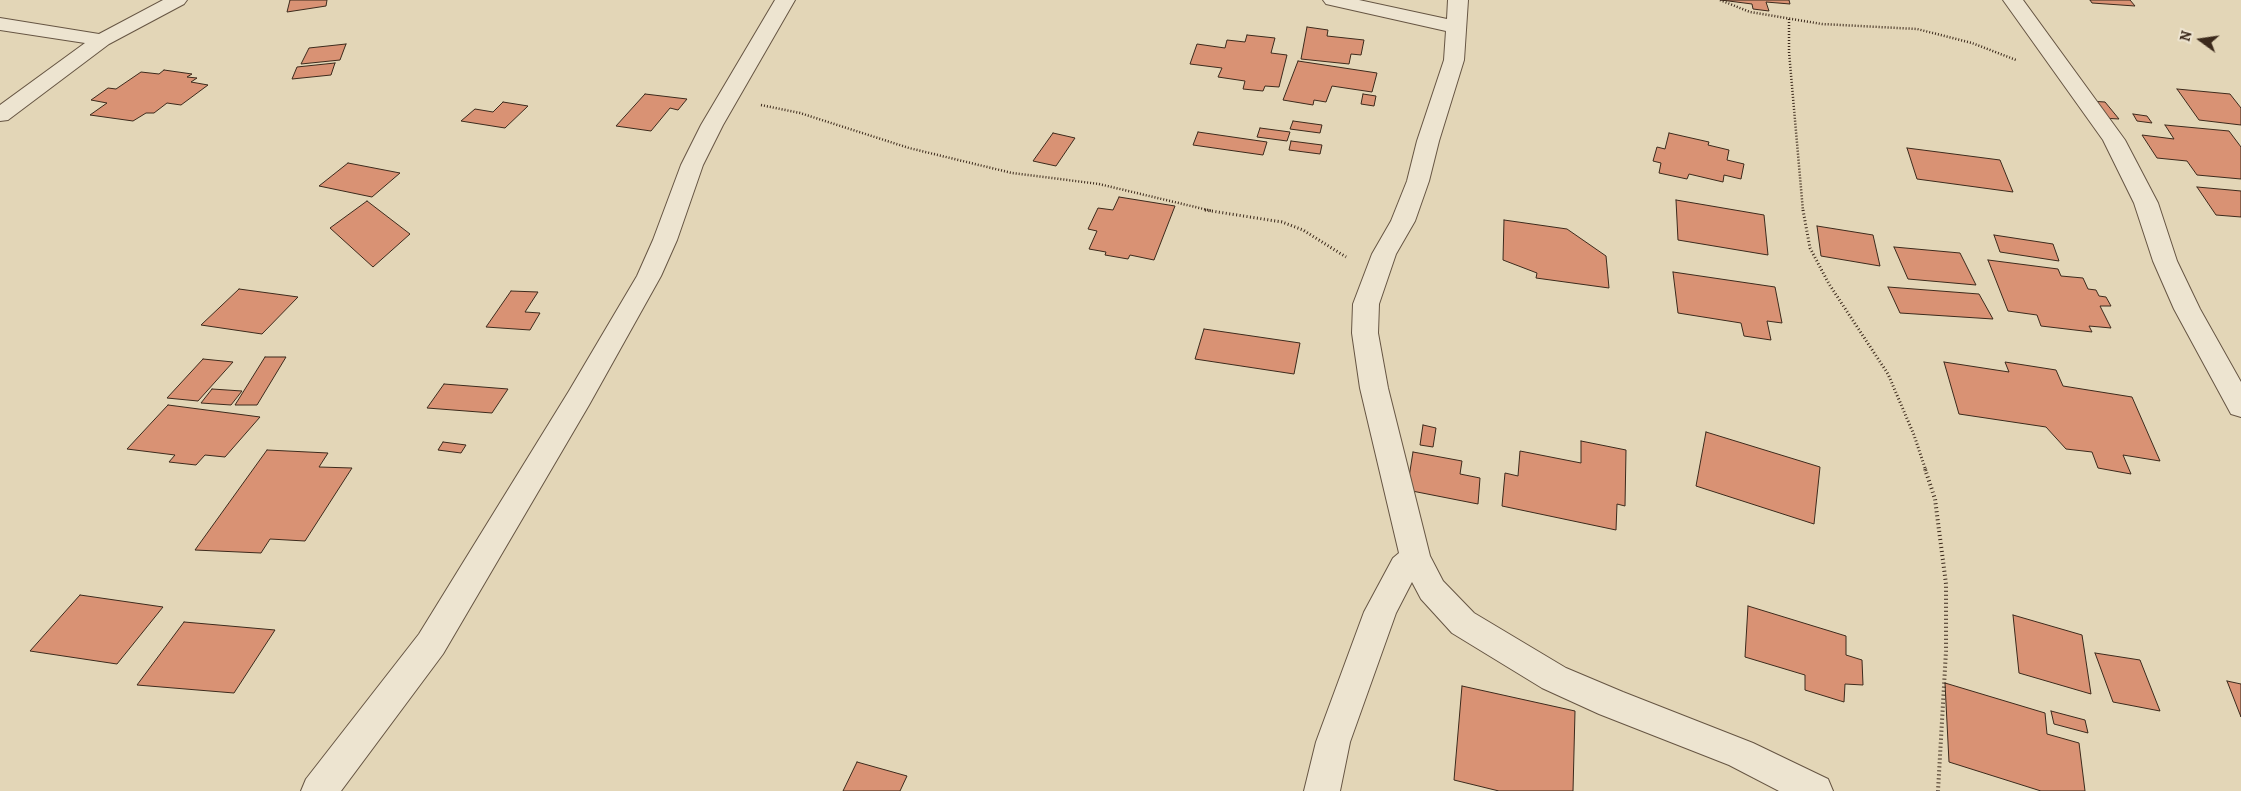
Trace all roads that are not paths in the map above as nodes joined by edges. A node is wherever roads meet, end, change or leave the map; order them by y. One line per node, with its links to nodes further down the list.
1 (177, 0): 7 (street)
2 (785, 0): 11 (street)
3 (1333, 0): 5 (street)
4 (2013, 0): 9 (street)
5 (1457, 14): 10 (street)
6 (0, 24): 7 (street)
7 (102, 40): 8 (street)
8 (0, 115)
9 (2241, 407)
10 (1415, 558): 12 (street); 13 (street)
11 (319, 791)
12 (1322, 791)
13 (1815, 791)

